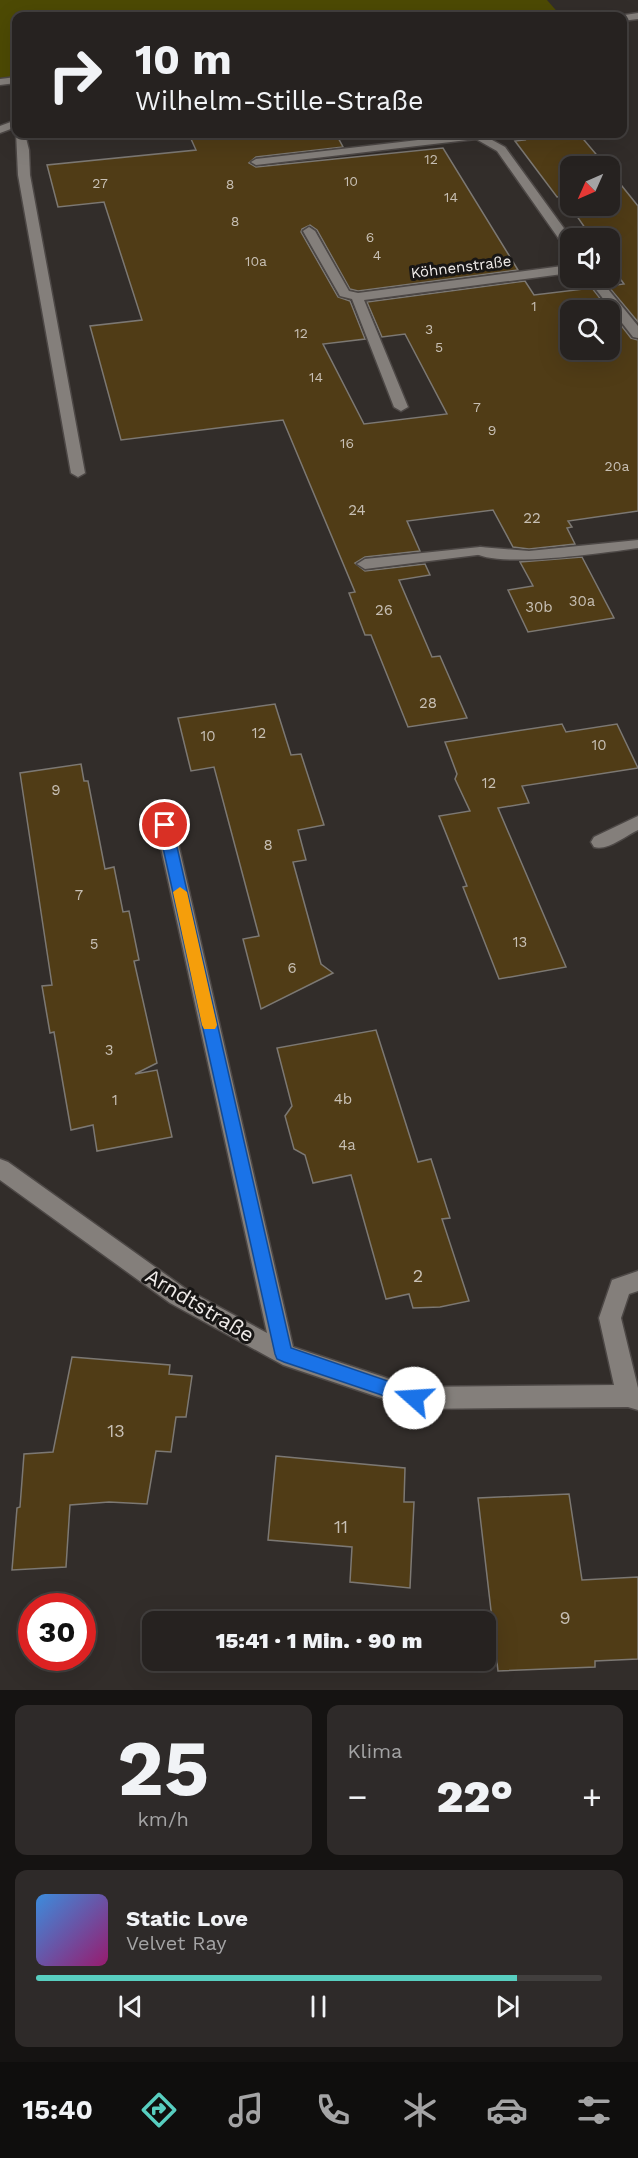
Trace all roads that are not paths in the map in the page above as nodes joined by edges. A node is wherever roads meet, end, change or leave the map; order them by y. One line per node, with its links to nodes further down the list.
1 (20, 138): 12 (street)
2 (451, 138): 4 (street)
3 (481, 138): 6 (street)
4 (256, 162)
5 (309, 231): 9 (street)
6 (560, 232)
7 (560, 270): 9 (street, Köhnenstraße)
8 (601, 288): 10 (street)
9 (357, 297): 11 (street)
10 (638, 334)
11 (400, 407)
12 (78, 473)
13 (638, 544): 14 (street)
14 (365, 564)
15 (638, 822): 17 (street)
16 (165, 825): 20 (street)
17 (600, 842)
18 (0, 1168): 20 (street, Arndtstraße)
19 (638, 1281): 21 (street)
20 (284, 1354): 21 (street, Arndtstraße)
21 (633, 1397)

